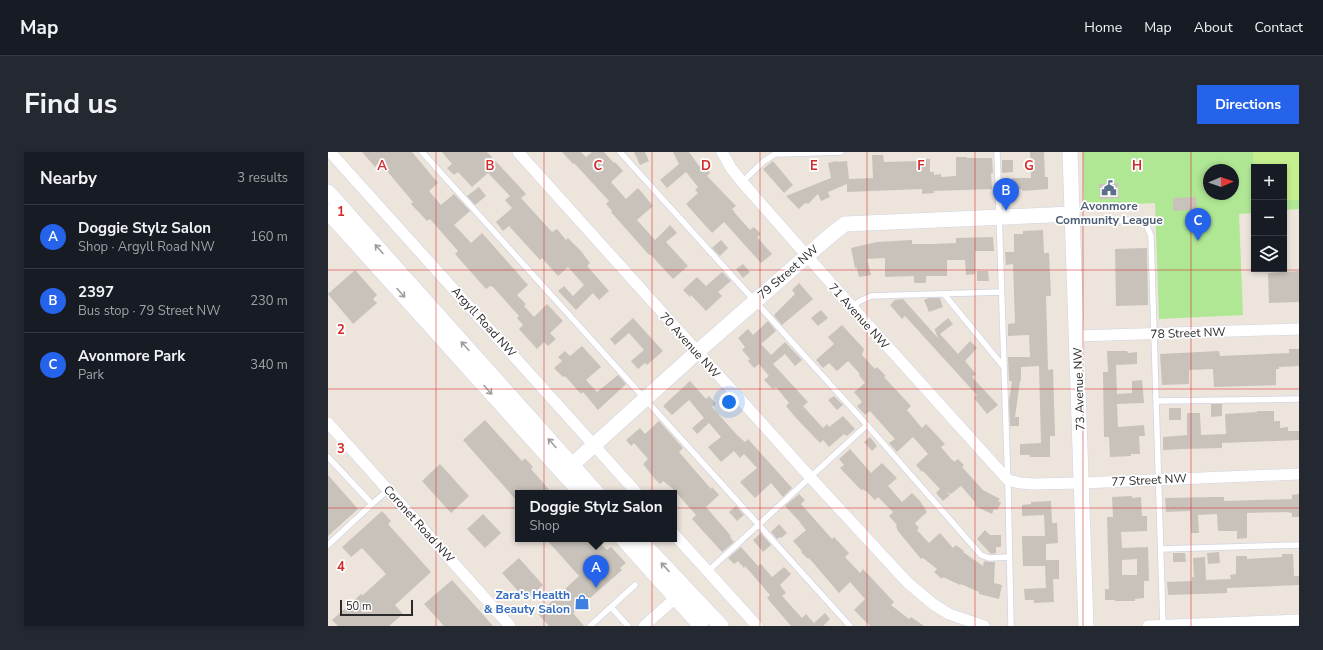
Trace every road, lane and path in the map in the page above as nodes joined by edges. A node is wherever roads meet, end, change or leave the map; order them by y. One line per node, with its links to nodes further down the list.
1 (422, 152): 24 (lane)
2 (518, 152): 22 (street, 70 Avenue NW)
3 (722, 152): 9 (street, 71 Avenue NW)
4 (842, 152): 9 (lane)
5 (997, 152): 12 (lane)
6 (1070, 152): 13 (street, 73 Avenue NW)
7 (623, 153): 17 (lane)
8 (335, 154): 29 (street, Argyll Road NW)
9 (742, 182): 14 (street, 71 Avenue NW)
10 (328, 192): 31 (street, one-way to 10)
11 (328, 212): 31 (street, one-way to 31)
12 (999, 217): 13 (street, 79 Street NW); 14 (street, 79 Street NW); 15 (lane)
13 (1072, 218): 20 (lane); 21 (street, 73 Avenue NW)
14 (807, 256): 17 (street, 79 Street NW); 18 (street, 71 Avenue NW)
15 (1001, 292): 16 (lane); 23 (lane)
16 (944, 294): 18 (lane); 23 (lane)
17 (755, 301): 22 (street, 79 Street NW); 28 (lane)
18 (852, 308): 34 (street, 71 Avenue NW)
19 (1299, 329): 20 (street, 78 Street NW)
20 (1155, 334): 21 (street, 78 Street NW); 26 (lane)
21 (1077, 336): 36 (street, 73 Avenue NW)
22 (697, 352): 24 (street, 79 Street NW); 33 (street, 70 Avenue NW)
23 (1003, 366): 34 (lane)
24 (644, 399): 29 (street, 79 Street NW); 42 (lane)
25 (1299, 399): 26 (lane)
26 (1157, 401): 35 (lane)
27 (328, 423): 37 (street, Coronet Road NW)
28 (867, 424): 33 (lane); 49 (lane)
29 (595, 445): 31 (street, 79 Street NW); 40 (street, Argyll Road NW)
30 (328, 456): 41 (lane)
31 (568, 469): 38 (street); 39 (street)
32 (1299, 474): 35 (street, 77 Street NW)
33 (810, 477): 42 (lane); 63 (street, 70 Avenue NW)
34 (1005, 477): 36 (street, 77 Street NW); 49 (lane)
35 (1159, 479): 36 (street, 77 Street NW); 48 (lane)
36 (1082, 483): 65 (street, 73 Avenue NW)
37 (388, 490): 41 (lane); 55 (street, Coronet Road NW)
38 (579, 490)
39 (593, 490)
40 (634, 490)
41 (372, 504): 46 (lane)
42 (758, 524): 50 (lane); 62 (lane)
43 (677, 537): 50 (street)
44 (626, 542): 52 (street)
45 (641, 542): 52 (street, one-way to 45)
46 (328, 545)
47 (1299, 545): 48 (lane)
48 (1161, 549): 67 (lane)
49 (1009, 557): 64 (lane)
50 (707, 572): 61 (street)
51 (635, 585): 53 (lane)
52 (680, 593): 58 (street); 59 (street); 60 (street)
53 (611, 607): 56 (lane); 57 (lane)
54 (1299, 620): 67 (street)
55 (510, 626)
56 (590, 626)
57 (628, 626)
58 (644, 626)
59 (701, 626)
60 (720, 626)
61 (757, 626)
62 (850, 626)
63 (984, 626)
64 (1011, 626)
65 (1086, 626)
66 (1148, 626): 67 (street)
67 (1163, 626)

